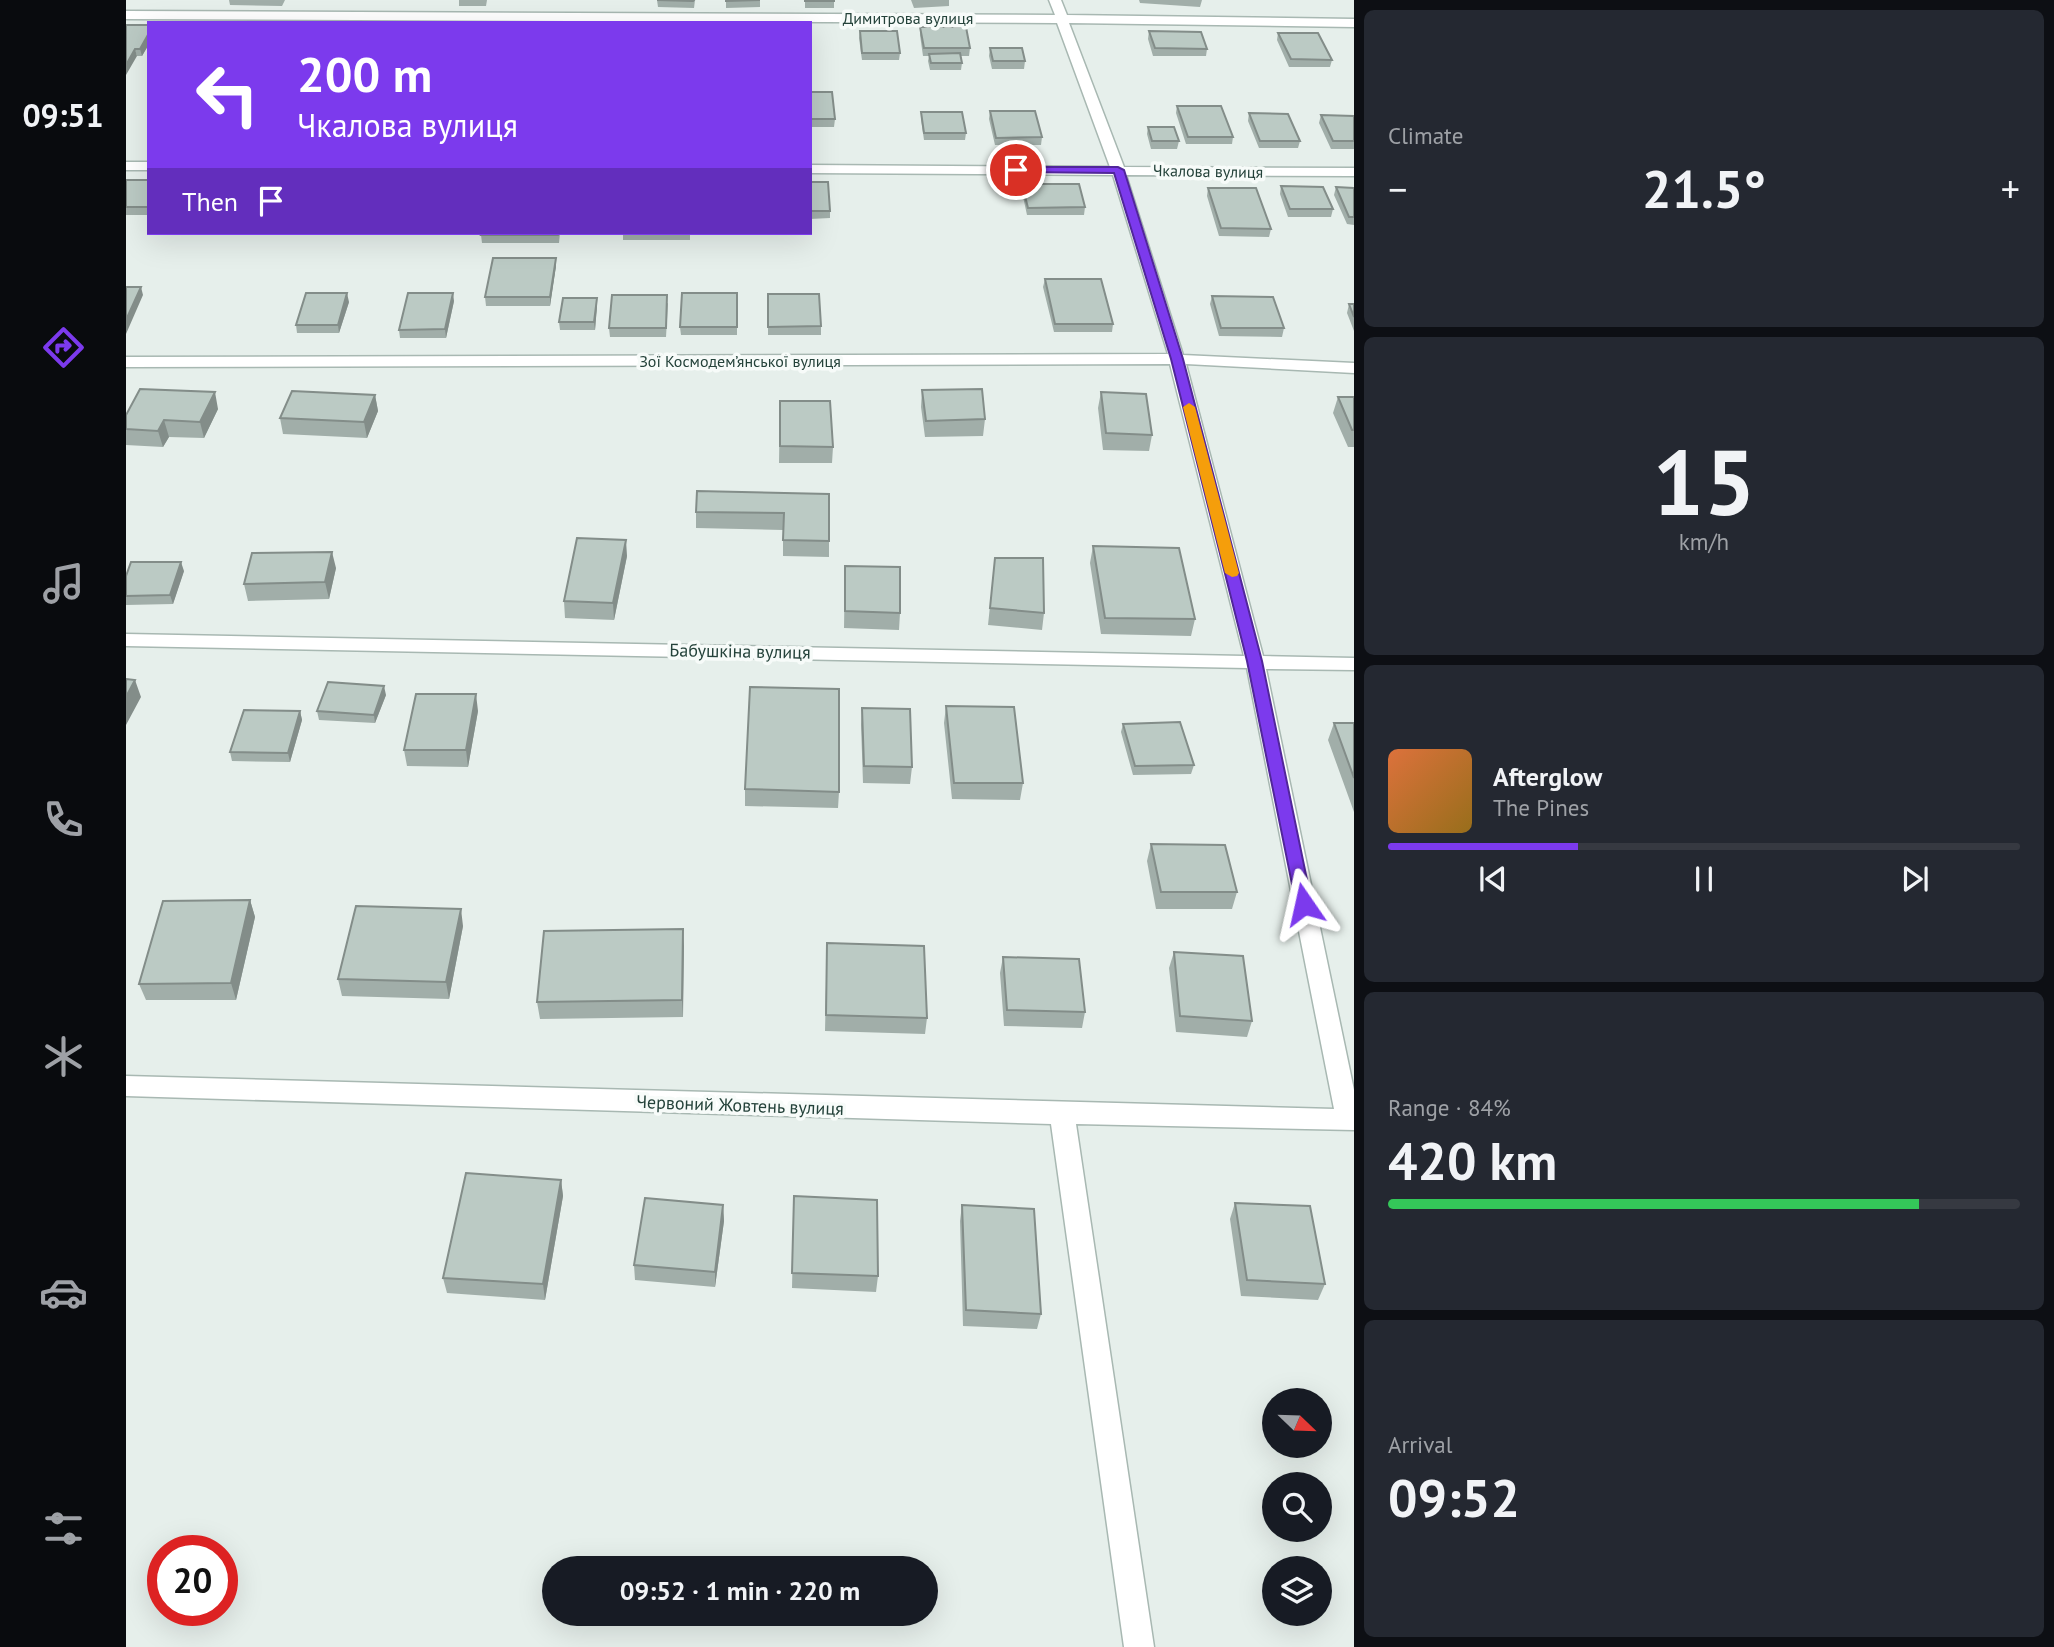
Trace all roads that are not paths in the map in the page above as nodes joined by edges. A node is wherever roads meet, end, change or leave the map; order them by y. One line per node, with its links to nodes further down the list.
1 (1055, 0): 3 (street)
2 (126, 15): 3 (street, Димитрова вулиця)
3 (1062, 19): 4 (street, Димитрова вулиця); 8 (street)
4 (1354, 23)
5 (126, 166): 6 (street)
6 (147, 166)
7 (812, 169): 8 (street, Чкалова вулиця)
8 (1118, 170): 9 (street, Чкалова вулиця); 10 (street)
9 (1354, 172)
10 (1177, 359): 11 (street, Зої Космодем’янської вулиця); 12 (street, Зої Космодем’янської вулиця); 14 (street)
11 (126, 362)
12 (1354, 368)
13 (126, 640): 14 (street, Бабушкіна вулиця)
14 (1255, 661): 15 (street, Бабушкіна вулиця); 18 (street)
15 (1354, 664)
16 (126, 1086): 17 (street, Червоний Жовтень вулиця)
17 (1062, 1114): 18 (street, Червоний Жовтень вулиця); 19 (street)
18 (1351, 1120)
19 (1139, 1647)

